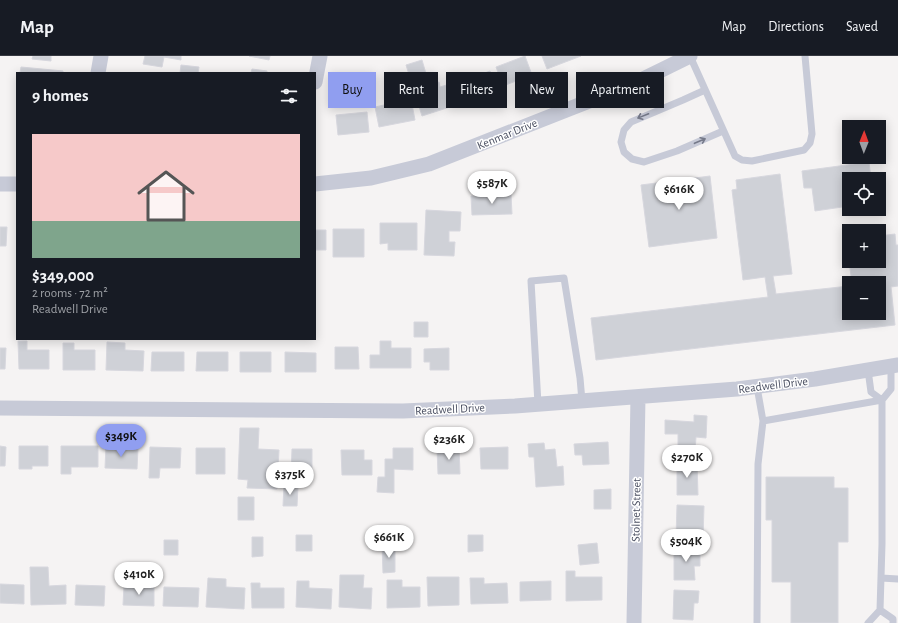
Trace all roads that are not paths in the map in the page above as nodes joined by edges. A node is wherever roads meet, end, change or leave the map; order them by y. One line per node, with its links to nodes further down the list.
1 (102, 56): 5 (street)
2 (320, 56): 6 (street)
3 (690, 56): 7 (lane); 11 (street, Kenmar Drive)
4 (805, 56): 8 (lane)
5 (98, 72)
6 (316, 77)
7 (705, 90): 8 (lane); 8 (lane, one-way to 8)
8 (723, 131)
9 (0, 184): 10 (street)
10 (16, 184)
11 (316, 184)
12 (894, 366): 13 (street, Readwell Drive); 16 (lane)
13 (868, 370): 14 (street, Readwell Drive); 16 (lane)
14 (757, 387): 15 (street, Readwell Drive); 20 (lane)
15 (638, 397): 17 (street, Readwell Drive); 24 (street, Stolnet Street)
16 (882, 400): 20 (lane); 21 (lane)
17 (582, 401): 18 (street, Readwell Drive); 18 (lane)
18 (538, 404): 19 (street, Readwell Drive)
19 (0, 408)
20 (763, 421): 25 (lane)
21 (881, 578): 22 (lane); 23 (lane)
22 (898, 579)
23 (880, 610): 26 (lane); 27 (lane)
24 (634, 623)
25 (757, 623)
26 (868, 623)
27 (893, 623)

